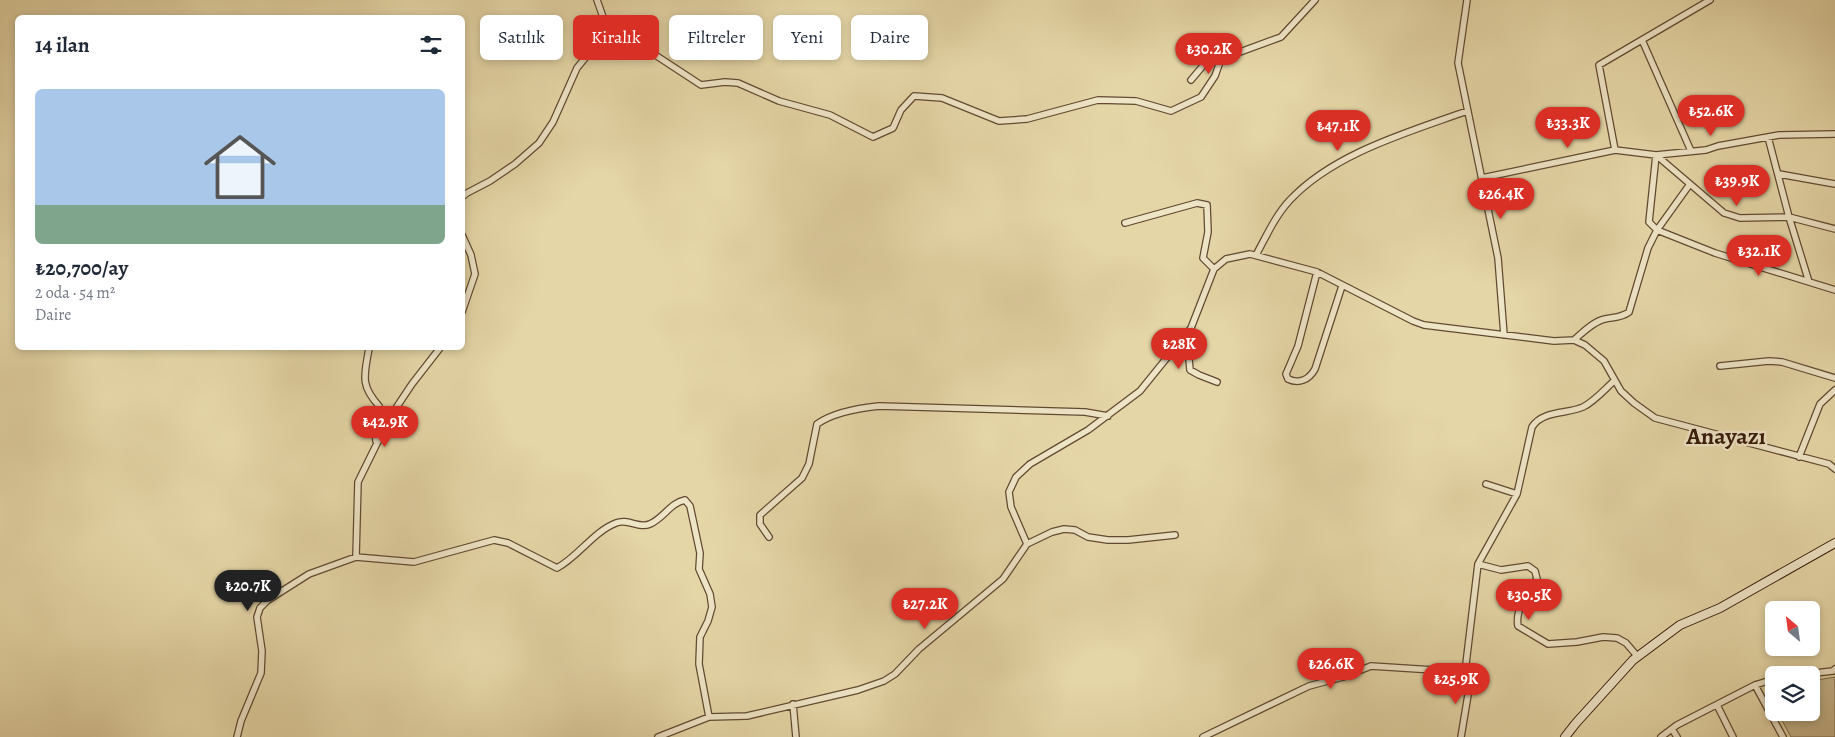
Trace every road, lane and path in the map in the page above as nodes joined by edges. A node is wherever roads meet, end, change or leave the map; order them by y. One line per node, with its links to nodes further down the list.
1 (596, 0): 5 (street)
2 (1315, 0): 8 (street)
3 (1467, 0): 11 (street)
4 (1710, 0): 6 (street)
5 (602, 15)
6 (1642, 40): 14 (street); 15 (street)
7 (659, 57): 8 (street)
8 (1221, 59): 10 (street)
9 (584, 60): 21 (street)
10 (1191, 80)
11 (1467, 110): 18 (street); 27 (street)
12 (1835, 134): 13 (street)
13 (1768, 137): 15 (street); 17 (street)
14 (1615, 150): 16 (street); 18 (street)
15 (1691, 151): 16 (street)
16 (1656, 155): 19 (street); 25 (street)
17 (1779, 174): 20 (street); 22 (street)
18 (1482, 178): 35 (street)
19 (1690, 184): 22 (street); 25 (street)
20 (1835, 184)
21 (465, 195)
22 (1789, 217): 24 (street); 30 (street)
23 (1126, 223): 28 (street)
24 (1835, 228)
25 (1657, 230): 30 (street); 36 (street)
26 (465, 242): 33 (street)
27 (1256, 255): 28 (street); 29 (street)
28 (1214, 269): 34 (street)
29 (1317, 272): 31 (street); 31 (street)
30 (1809, 282): 32 (street)
31 (1342, 286): 35 (street)
32 (1835, 290)
33 (465, 303)
34 (1191, 328): 42 (street); 44 (street)
35 (1504, 335): 36 (street)
36 (1574, 340): 41 (street)
37 (370, 350): 45 (street)
38 (438, 350): 45 (street)
39 (1720, 366): 40 (street)
40 (1835, 378)
41 (1614, 381): 46 (street); 49 (street)
42 (1217, 382)
43 (1835, 390): 46 (street)
44 (1108, 416): 51 (street); 53 (street)
45 (376, 442): 54 (street)
46 (1799, 457): 47 (street)
47 (1835, 469)
48 (1486, 484): 49 (street)
49 (1517, 494): 55 (street)
50 (1175, 535): 53 (street)
51 (769, 537)
52 (1835, 543): 56 (street)
53 (1027, 544): 62 (street)
54 (356, 557): 64 (street); 66 (street)
55 (1478, 564): 56 (street); 58 (street)
56 (1638, 657): 71 (street)
57 (1835, 669): 59 (street)
58 (1465, 672): 69 (street); 70 (street)
59 (1820, 672)
60 (1765, 682): 61 (street)
61 (1755, 685): 63 (street); 75 (street)
62 (793, 704): 64 (street); 68 (street)
63 (1717, 705): 65 (street); 74 (street)
64 (709, 717): 67 (street)
65 (1672, 729): 72 (street); 73 (street)
66 (237, 737)
67 (658, 737)
68 (796, 737)
69 (1203, 737)
70 (1461, 737)
71 (1565, 737)
72 (1661, 737)
73 (1677, 737)
74 (1733, 737)
75 (1784, 737)

